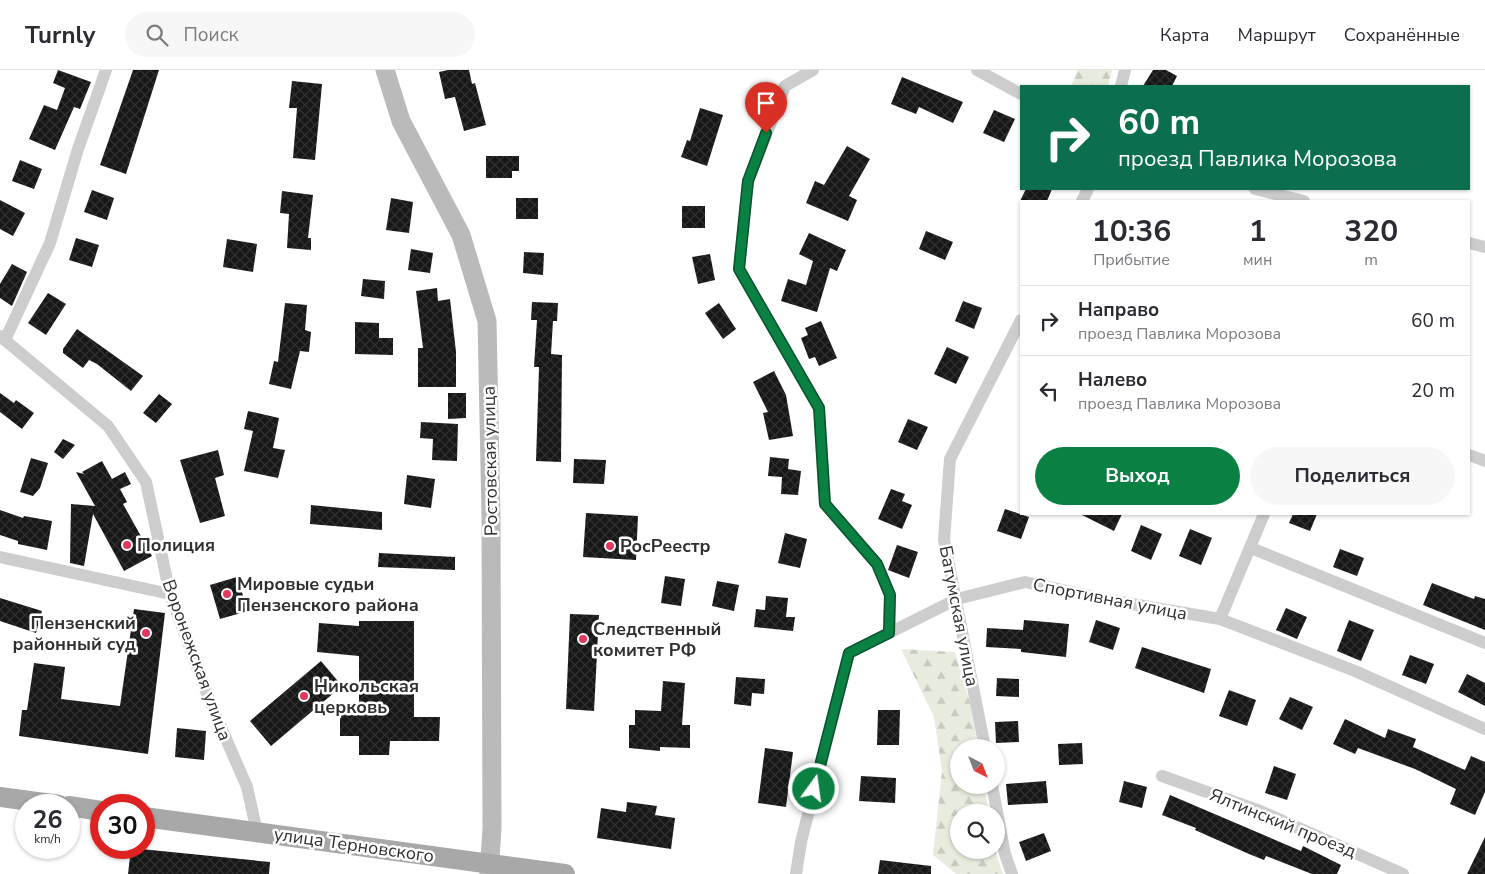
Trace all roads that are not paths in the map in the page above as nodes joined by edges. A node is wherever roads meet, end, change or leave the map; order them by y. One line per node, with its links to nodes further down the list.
1 (106, 70): 13 (street)
2 (384, 70): 32 (street, Ростовская улица)
3 (812, 70): 22 (street)
4 (977, 70): 7 (street)
5 (1125, 70): 6 (street)
6 (1121, 85)
7 (1020, 93)
8 (1259, 190): 9 (street)
9 (1300, 200)
10 (1470, 243): 11 (street)
11 (1485, 247)
12 (1020, 322): 20 (street, Батумская улица)
13 (3, 338): 19 (street, Воронежская улица)
14 (1470, 455): 15 (street)
15 (1485, 461)
16 (1264, 515): 17 (street)
17 (1251, 548): 21 (street); 23 (street)
18 (0, 557): 19 (street)
19 (170, 594): 31 (street, Воронежская улица)
20 (957, 599): 21 (street, Спортивная улица); 22 (street, Спортивная улица); 25 (street, Батумская улица)
21 (1220, 619): 24 (street, Спортивная улица)
22 (889, 633): 34 (street, Спортивная улица)
23 (1485, 642)
24 (1485, 729)
25 (983, 739)
26 (1162, 776): 36 (street, Ялтинский проезд)
27 (994, 794): 35 (street)
28 (0, 797): 29 (main road)
29 (15, 799)
30 (155, 818): 31 (main road, улица Терновского)
31 (257, 832): 32 (main road, улица Терновского)
32 (489, 869): 33 (main road, улица Терновского)
33 (565, 874)
34 (796, 874)
35 (1012, 874)
36 (1403, 874)

